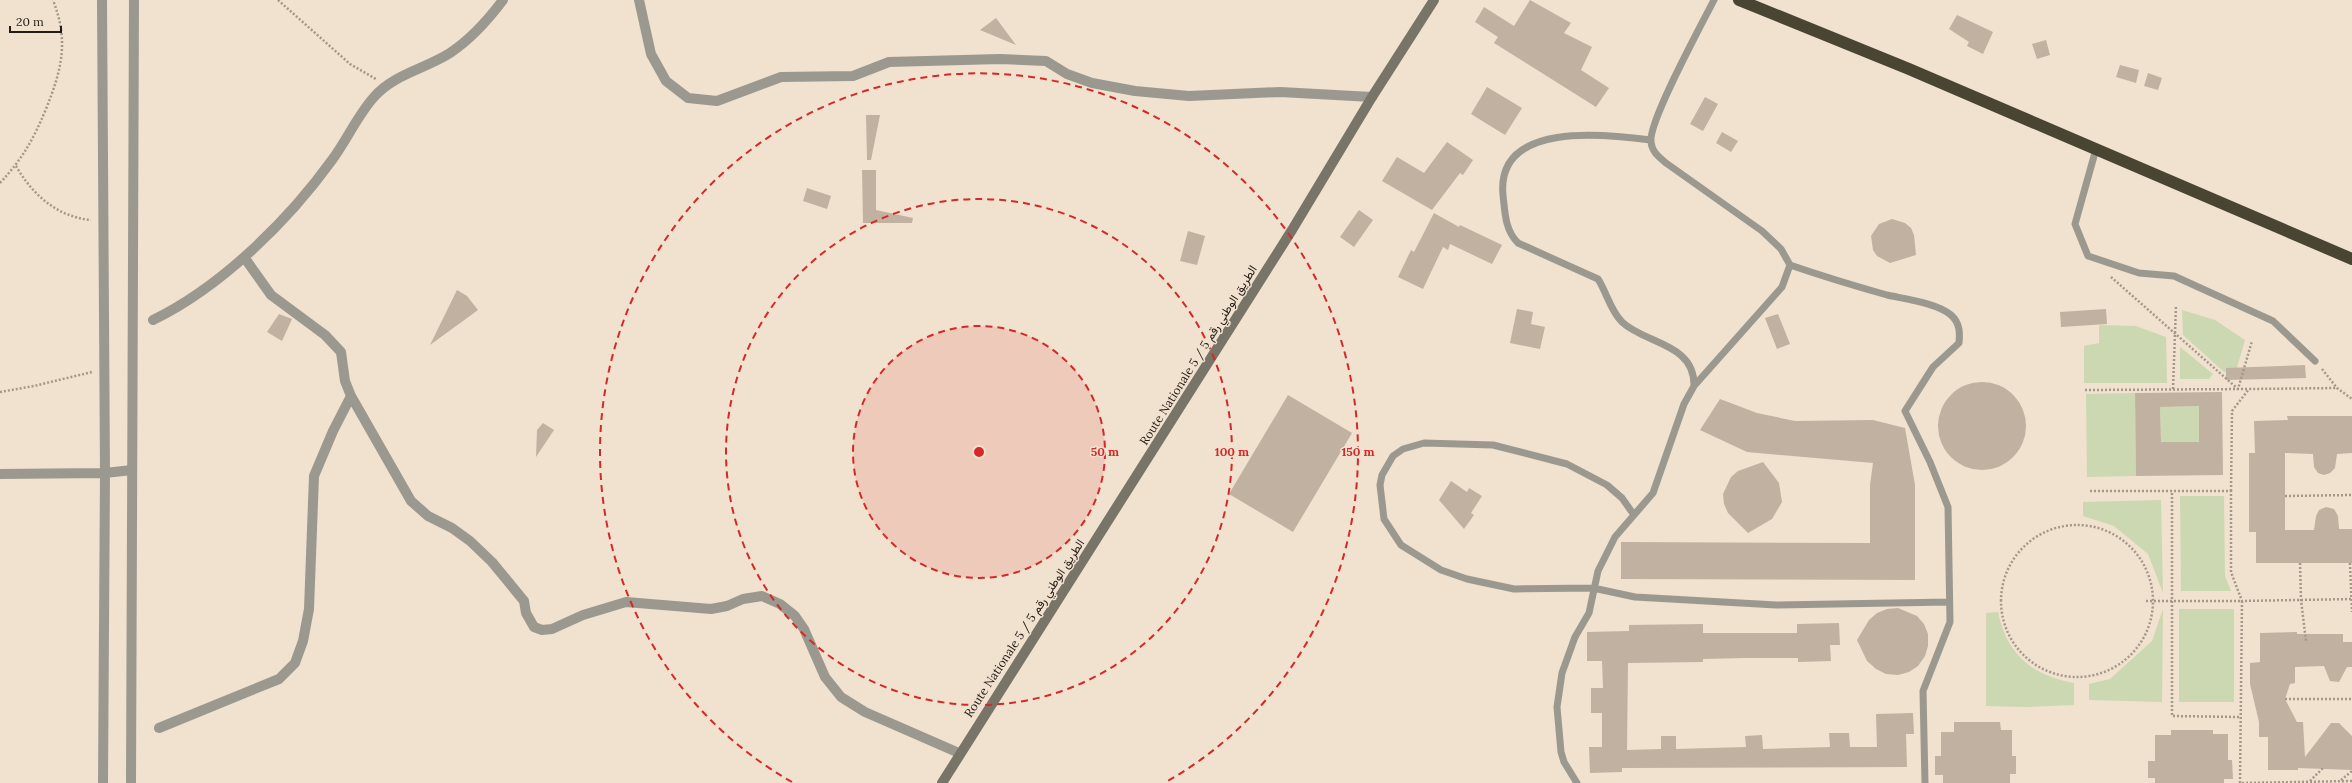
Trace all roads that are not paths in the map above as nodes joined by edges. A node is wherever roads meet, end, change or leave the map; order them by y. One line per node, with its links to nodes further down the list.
1 (102, 0): 19 (street)
2 (134, 0): 18 (street)
3 (504, 0): 11 (street)
4 (639, 0): 8 (street)
5 (1434, 0): 8 (main road, Route Nationale 5 / الطريق الوطني رقم 5)
6 (1714, 0): 9 (lane)
7 (1739, 0): 10 (highway)
8 (1372, 97): 25 (main road, Route Nationale 5 / الطريق الوطني رقم 5)
9 (1651, 140): 13 (lane); 16 (lane)
10 (2096, 150): 12 (highway); 15 (lane)
11 (244, 257): 14 (street); 17 (street)
12 (2352, 258)
13 (1790, 265): 16 (lane); 23 (lane)
14 (153, 320)
15 (2315, 361)
16 (1694, 386): 21 (lane)
17 (351, 396): 24 (street); 25 (street)
18 (132, 470): 19 (street); 27 (street)
19 (105, 473): 20 (street); 26 (street)
20 (0, 474)
21 (1634, 515): 22 (lane); 22 (lane)
22 (1594, 588): 23 (lane); 29 (lane)
23 (1949, 602): 30 (lane)
24 (159, 728)
25 (959, 753): 28 (main road, Route Nationale 5 / الطريق الوطني رقم 5)
26 (103, 783)
27 (131, 783)
28 (942, 783)
29 (1577, 783)
30 (1926, 783)

